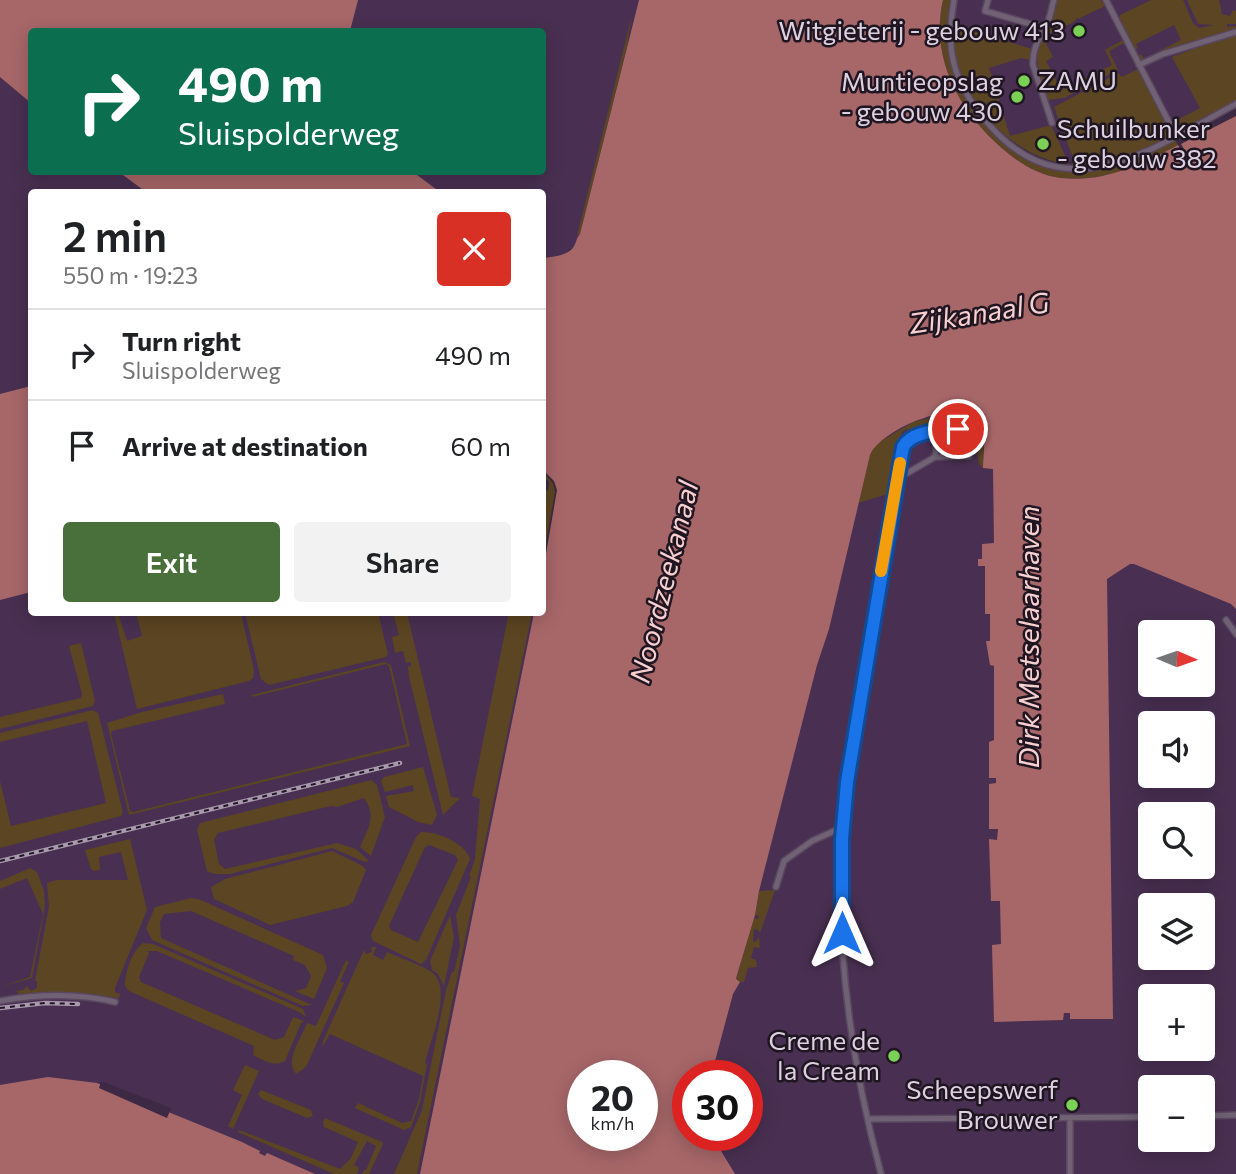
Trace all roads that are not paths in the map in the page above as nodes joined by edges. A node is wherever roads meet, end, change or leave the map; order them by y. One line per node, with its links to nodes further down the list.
1 (954, 0): 10 (street)
2 (988, 0): 5 (street)
3 (1054, 0): 5 (street)
4 (1106, 0): 7 (street)
5 (1045, 28): 9 (street)
6 (1236, 32): 7 (street)
7 (1139, 65): 10 (street)
8 (1236, 104): 10 (street)
9 (1052, 123)
10 (1176, 136)
11 (930, 432): 12 (street); 12 (street); 13 (street)
12 (935, 457): 13 (street)
13 (897, 480): 16 (street)
14 (1226, 620): 15 (street)
15 (1236, 634)
16 (843, 827): 17 (street); 23 (street)
17 (776, 887)
18 (0, 1001): 19 (street)
19 (115, 1002)
20 (1236, 1115): 21 (street)
21 (1215, 1116)
22 (1138, 1117): 24 (street)
23 (868, 1119): 24 (street); 25 (street)
24 (1070, 1119): 26 (street)
25 (881, 1174)
26 (1070, 1174)

